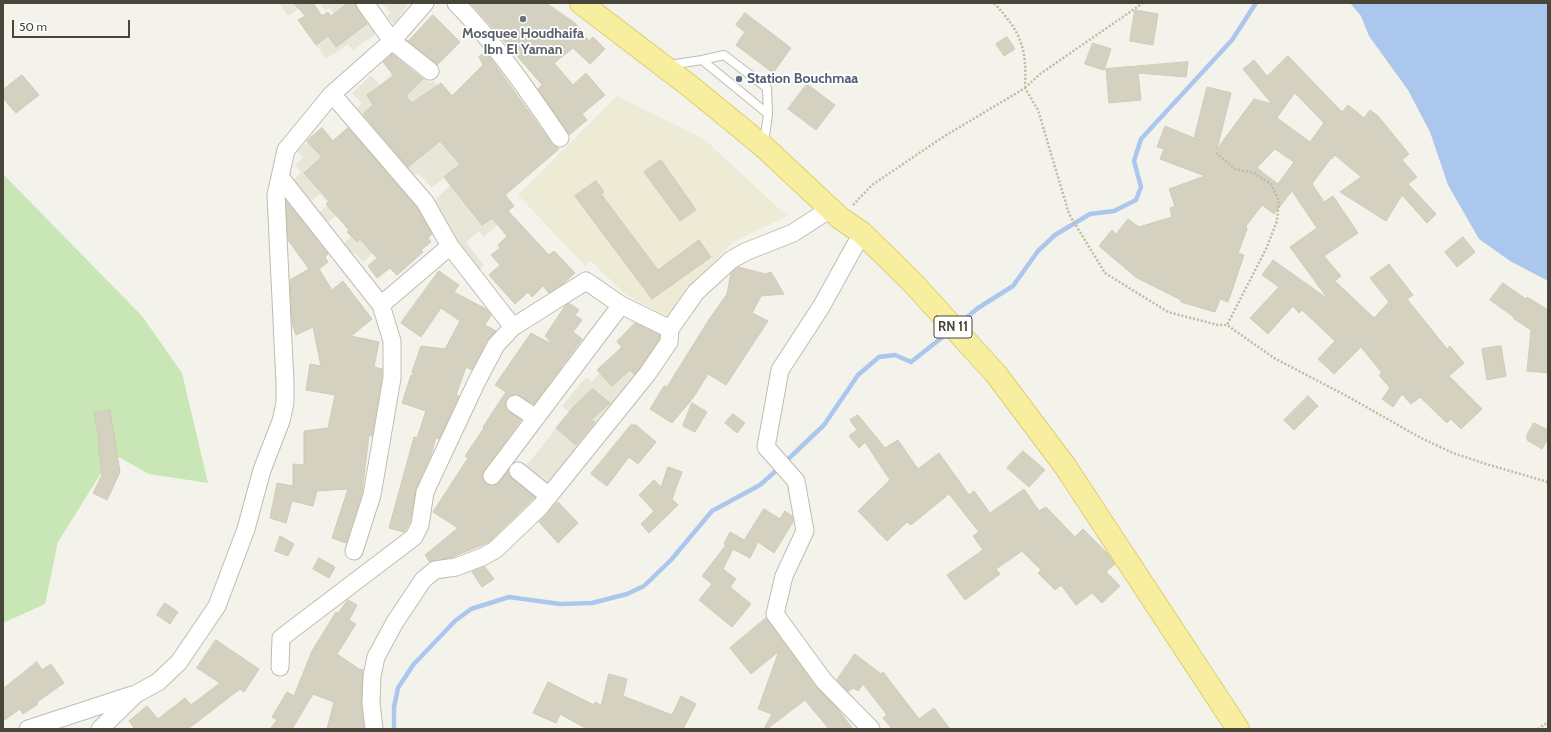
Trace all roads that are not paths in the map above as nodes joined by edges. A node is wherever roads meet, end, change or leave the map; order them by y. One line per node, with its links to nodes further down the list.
1 (365, 3): 5 (street)
2 (425, 3): 5 (street)
3 (456, 3): 11 (street)
4 (581, 3): 7 (main road, RN 11)
5 (392, 41): 8 (street); 9 (street)
6 (702, 60): 7 (lane); 10 (lane); 10 (lane)
7 (664, 66): 12 (main road, RN 11)
8 (430, 71)
9 (332, 94): 13 (street); 16 (street)
10 (768, 114): 12 (lane)
11 (560, 138)
12 (763, 146): 14 (main road, RN 11)
13 (280, 177): 17 (street); 28 (street)
14 (835, 213): 15 (main road, RN 11); 20 (street)
15 (862, 233): 32 (street); 33 (main road, RN 11)
16 (450, 246): 17 (street); 19 (street)
17 (381, 305): 26 (street)
18 (621, 305): 19 (street); 20 (street); 22 (street)
19 (513, 327): 27 (street)
20 (670, 329): 25 (street)
21 (515, 404): 22 (street)
22 (536, 418): 24 (street)
23 (518, 471): 25 (street)
24 (492, 476)
25 (549, 496): 31 (street)
26 (354, 551)
27 (280, 667)
28 (136, 694): 29 (street); 30 (street)
29 (28, 729)
30 (100, 729)
31 (374, 729)
32 (871, 729)
33 (1238, 729)

